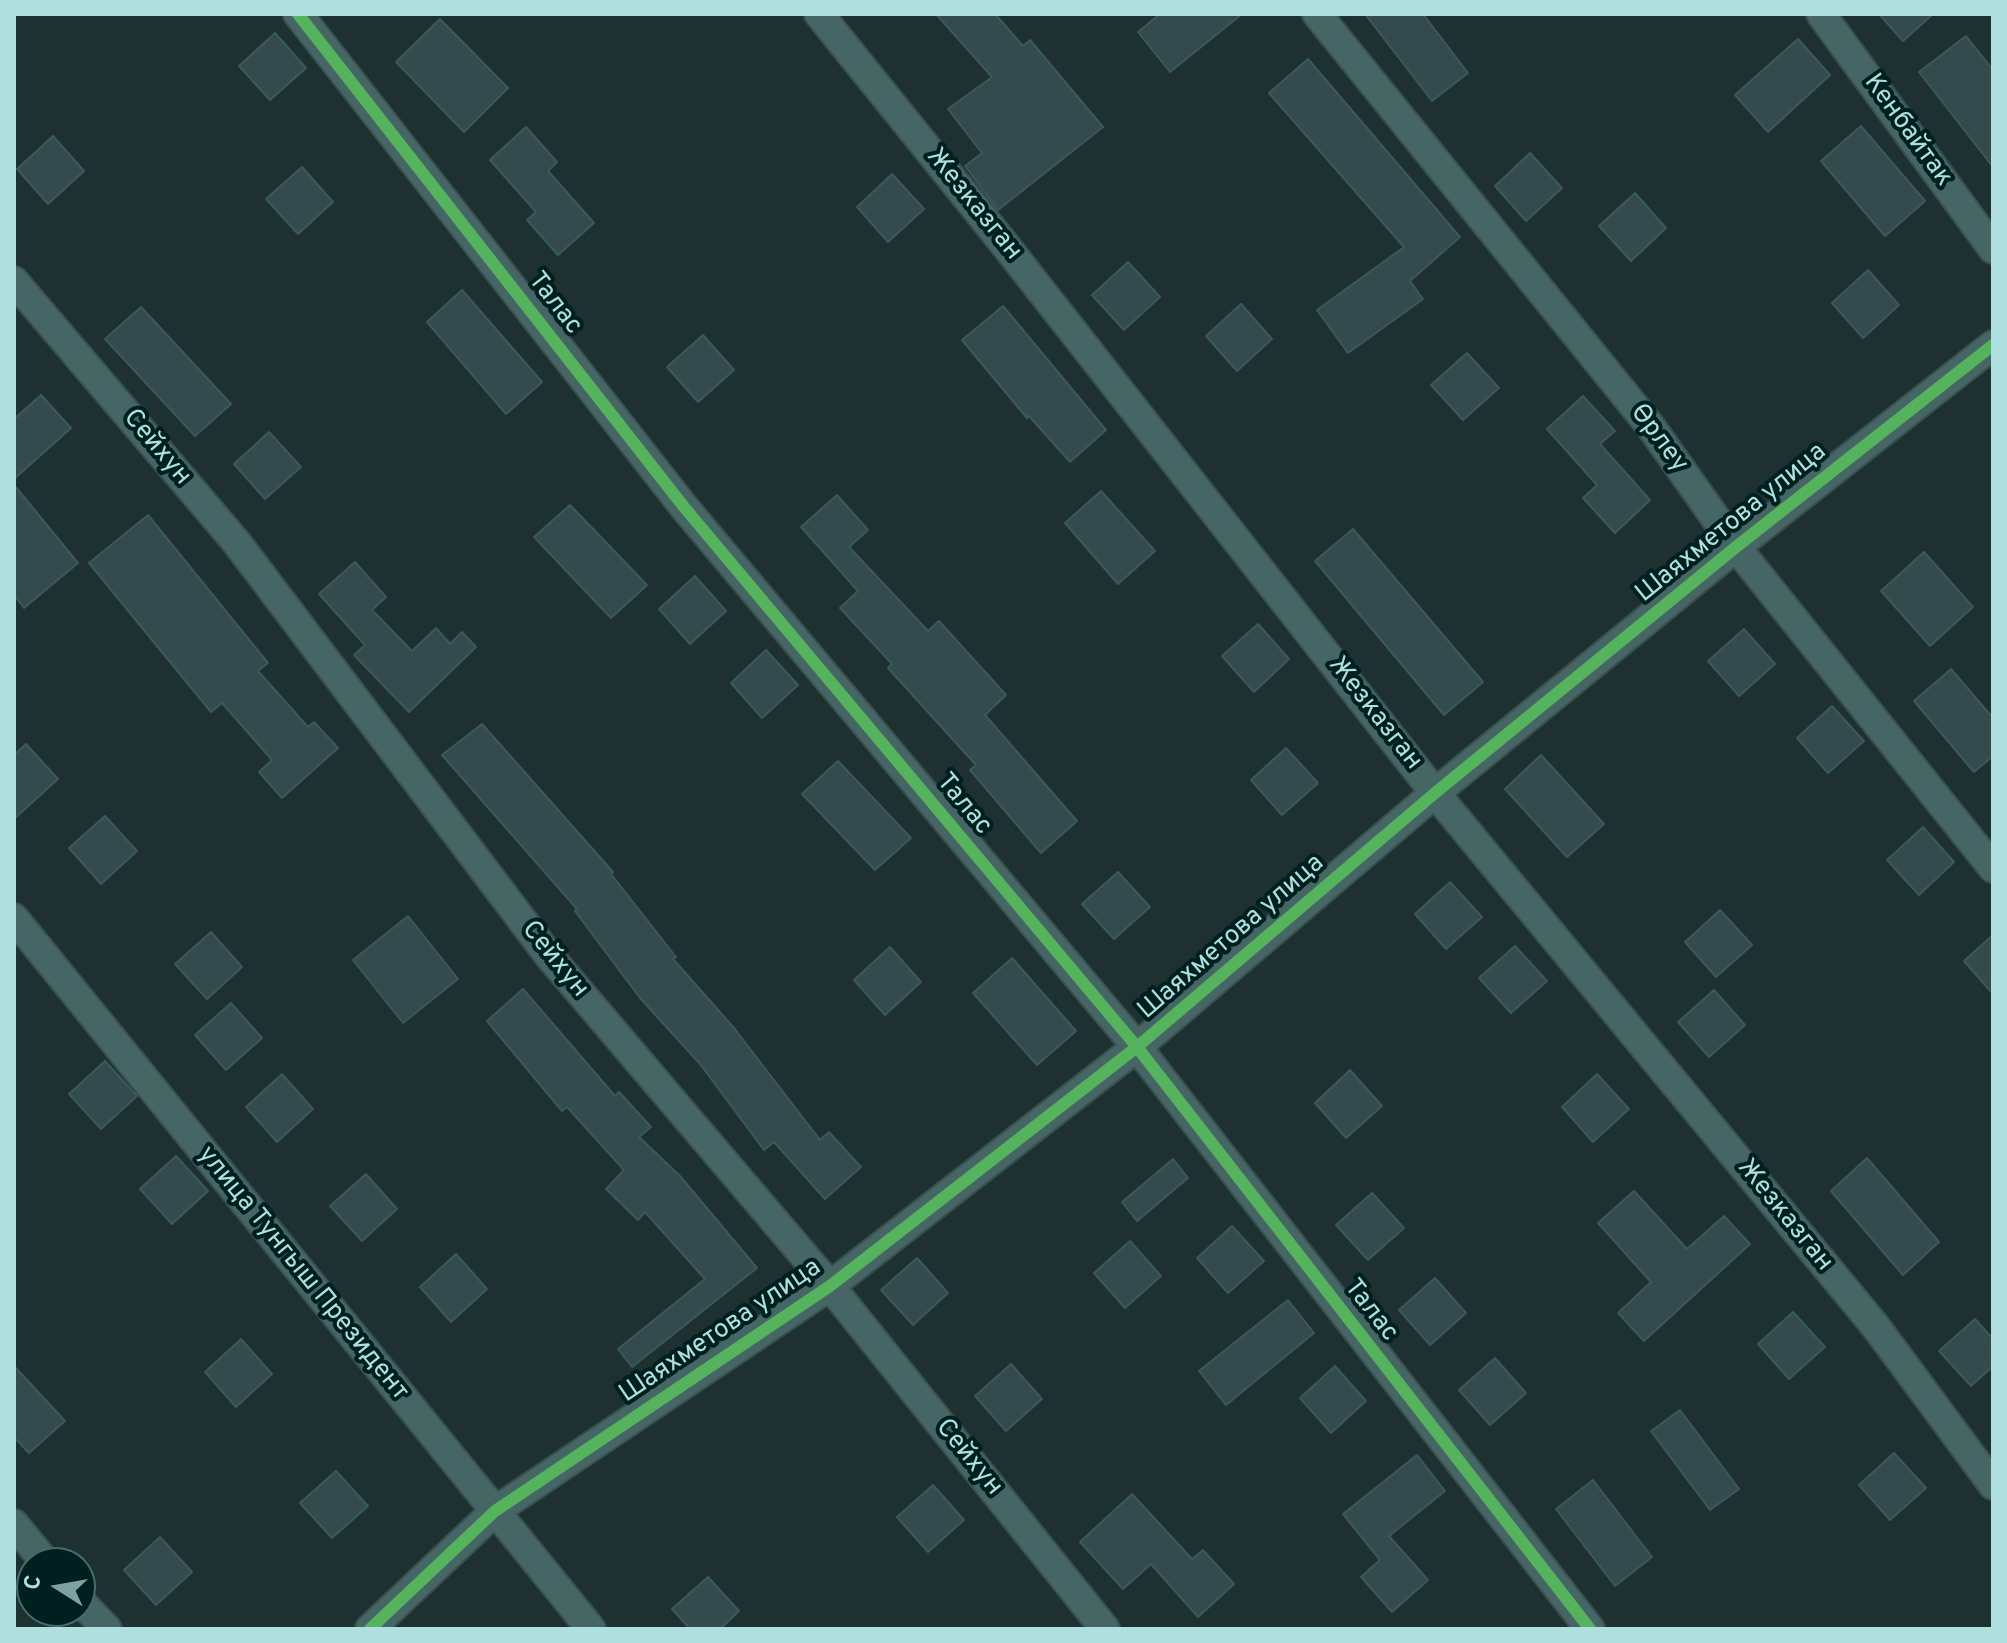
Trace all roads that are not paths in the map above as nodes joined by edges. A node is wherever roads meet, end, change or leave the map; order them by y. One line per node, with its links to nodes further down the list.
1 (298, 14): 12 (street, Талас)
2 (819, 14): 9 (street, Жезказган)
3 (1317, 14): 8 (street, Өрлеу)
4 (1821, 14): 5 (street, Кенбайтак)
5 (1993, 249)
6 (14, 281): 13 (street, Сейхун)
7 (1993, 345): 8 (street, Шаяхметова улица)
8 (1736, 547): 9 (street, Шаяхметова улица); 10 (street, Өрлеу)
9 (1435, 793): 12 (street, Шаяхметова улица); 14 (street, Жезказган)
10 (1993, 868)
11 (14, 918): 15 (street, улица Тунгыш Президент)
12 (1137, 1047): 13 (street, Шаяхметова улица); 21 (street, Талас)
13 (830, 1286): 15 (street, Шаяхметова улица); 20 (street, Сейхун)
14 (1993, 1485)
15 (495, 1511): 18 (street, Шаяхметова улица); 19 (street, улица Тунгыш Президент)
16 (14, 1524): 17 (street)
17 (33, 1547)
18 (370, 1629)
19 (591, 1629)
20 (1105, 1629)
21 (1590, 1629)

